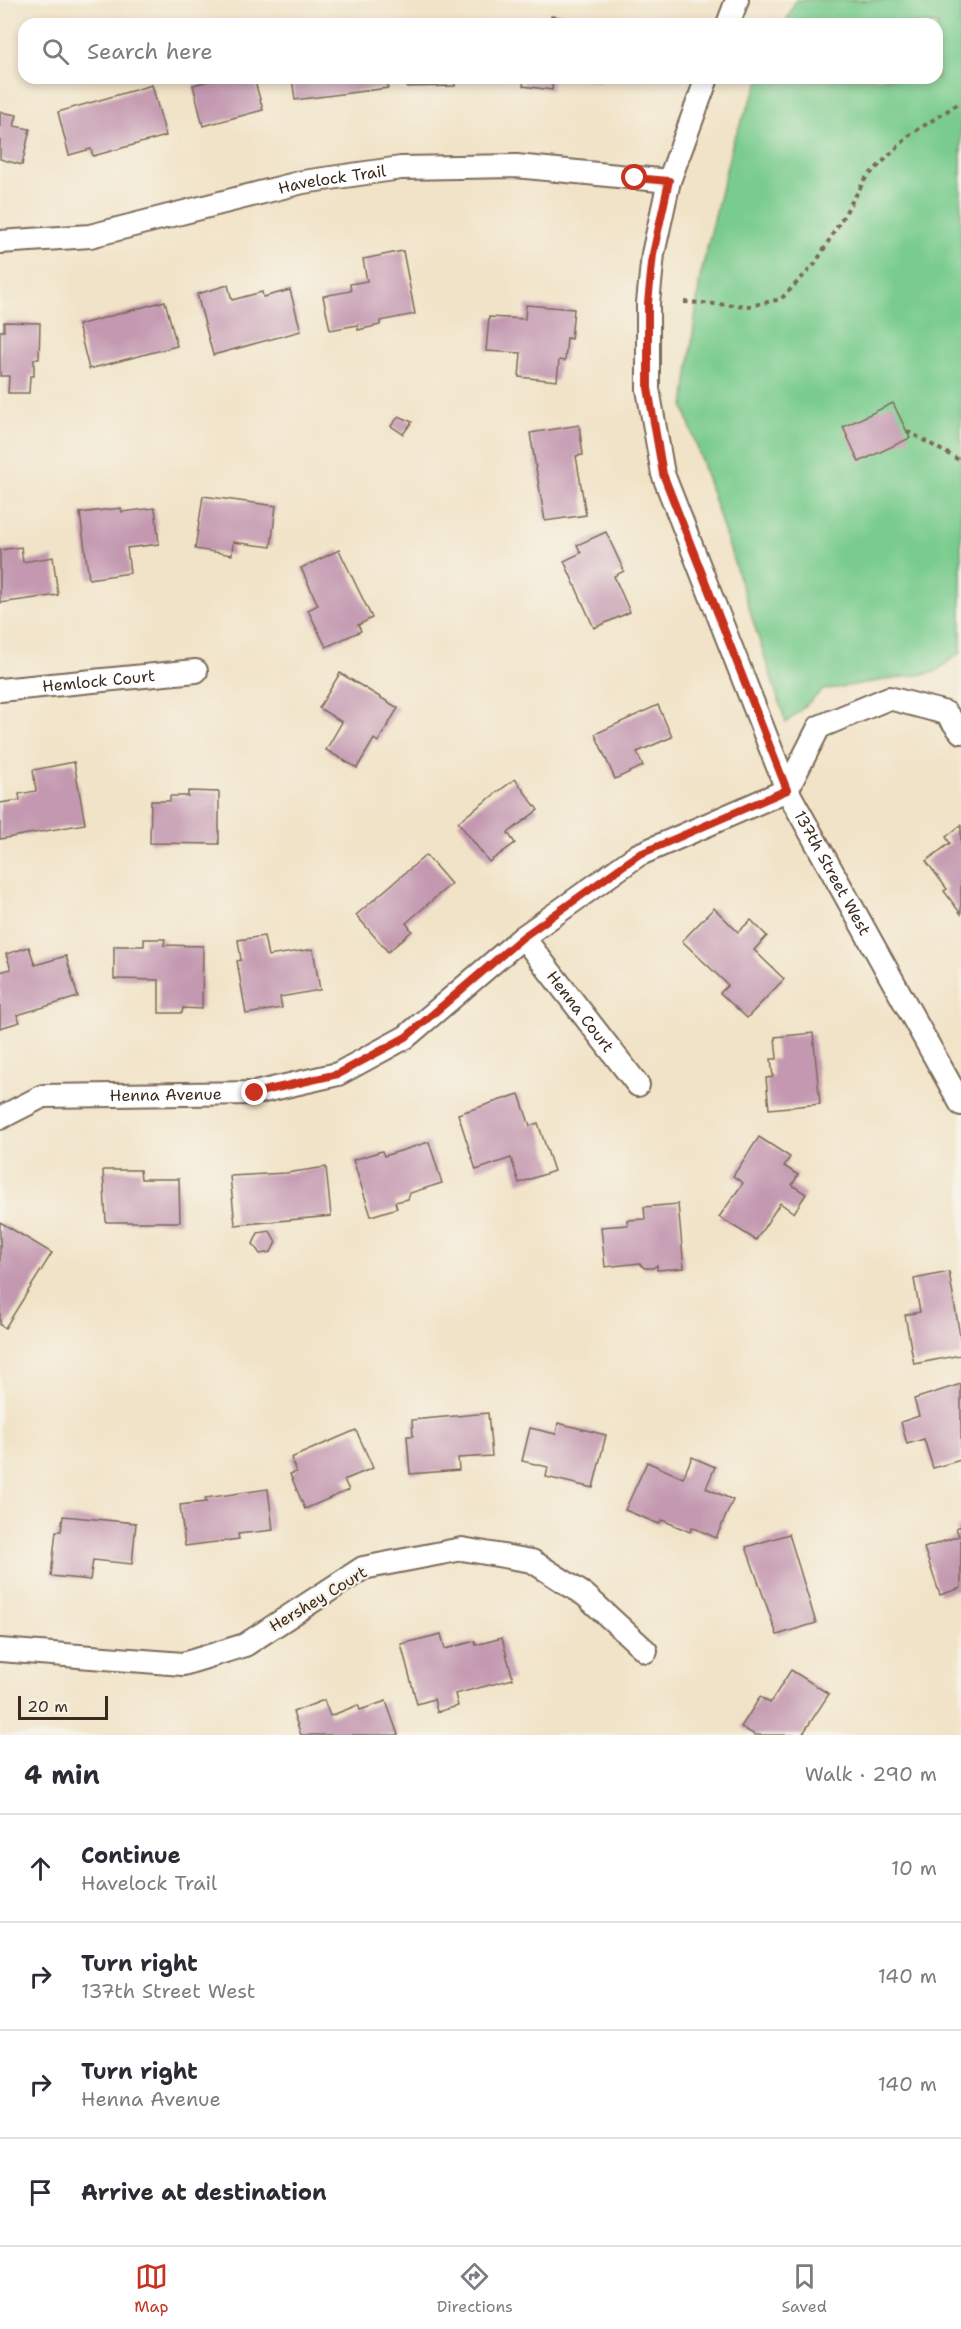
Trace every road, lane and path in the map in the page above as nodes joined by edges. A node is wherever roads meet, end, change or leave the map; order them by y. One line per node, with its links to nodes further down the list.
1 (737, 0): 2 (street)
2 (730, 18)
3 (705, 84): 5 (street, 137th Street West)
4 (961, 102): 7 (path)
5 (669, 181): 6 (street, Havelock Trail); 13 (street, 137th Street West)
6 (0, 242)
7 (684, 302)
8 (907, 431): 9 (path)
9 (961, 461)
10 (196, 671): 11 (street, Hemlock Court)
11 (0, 690)
12 (961, 732): 13 (street)
13 (787, 790): 14 (street, Henna Avenue); 16 (street, 137th Street West)
14 (523, 937): 15 (street, Henna Court); 17 (street, Henna Avenue)
15 (638, 1085)
16 (961, 1104)
17 (0, 1118)
18 (0, 1650): 19 (street, Hershey Court)
19 (646, 1651)

